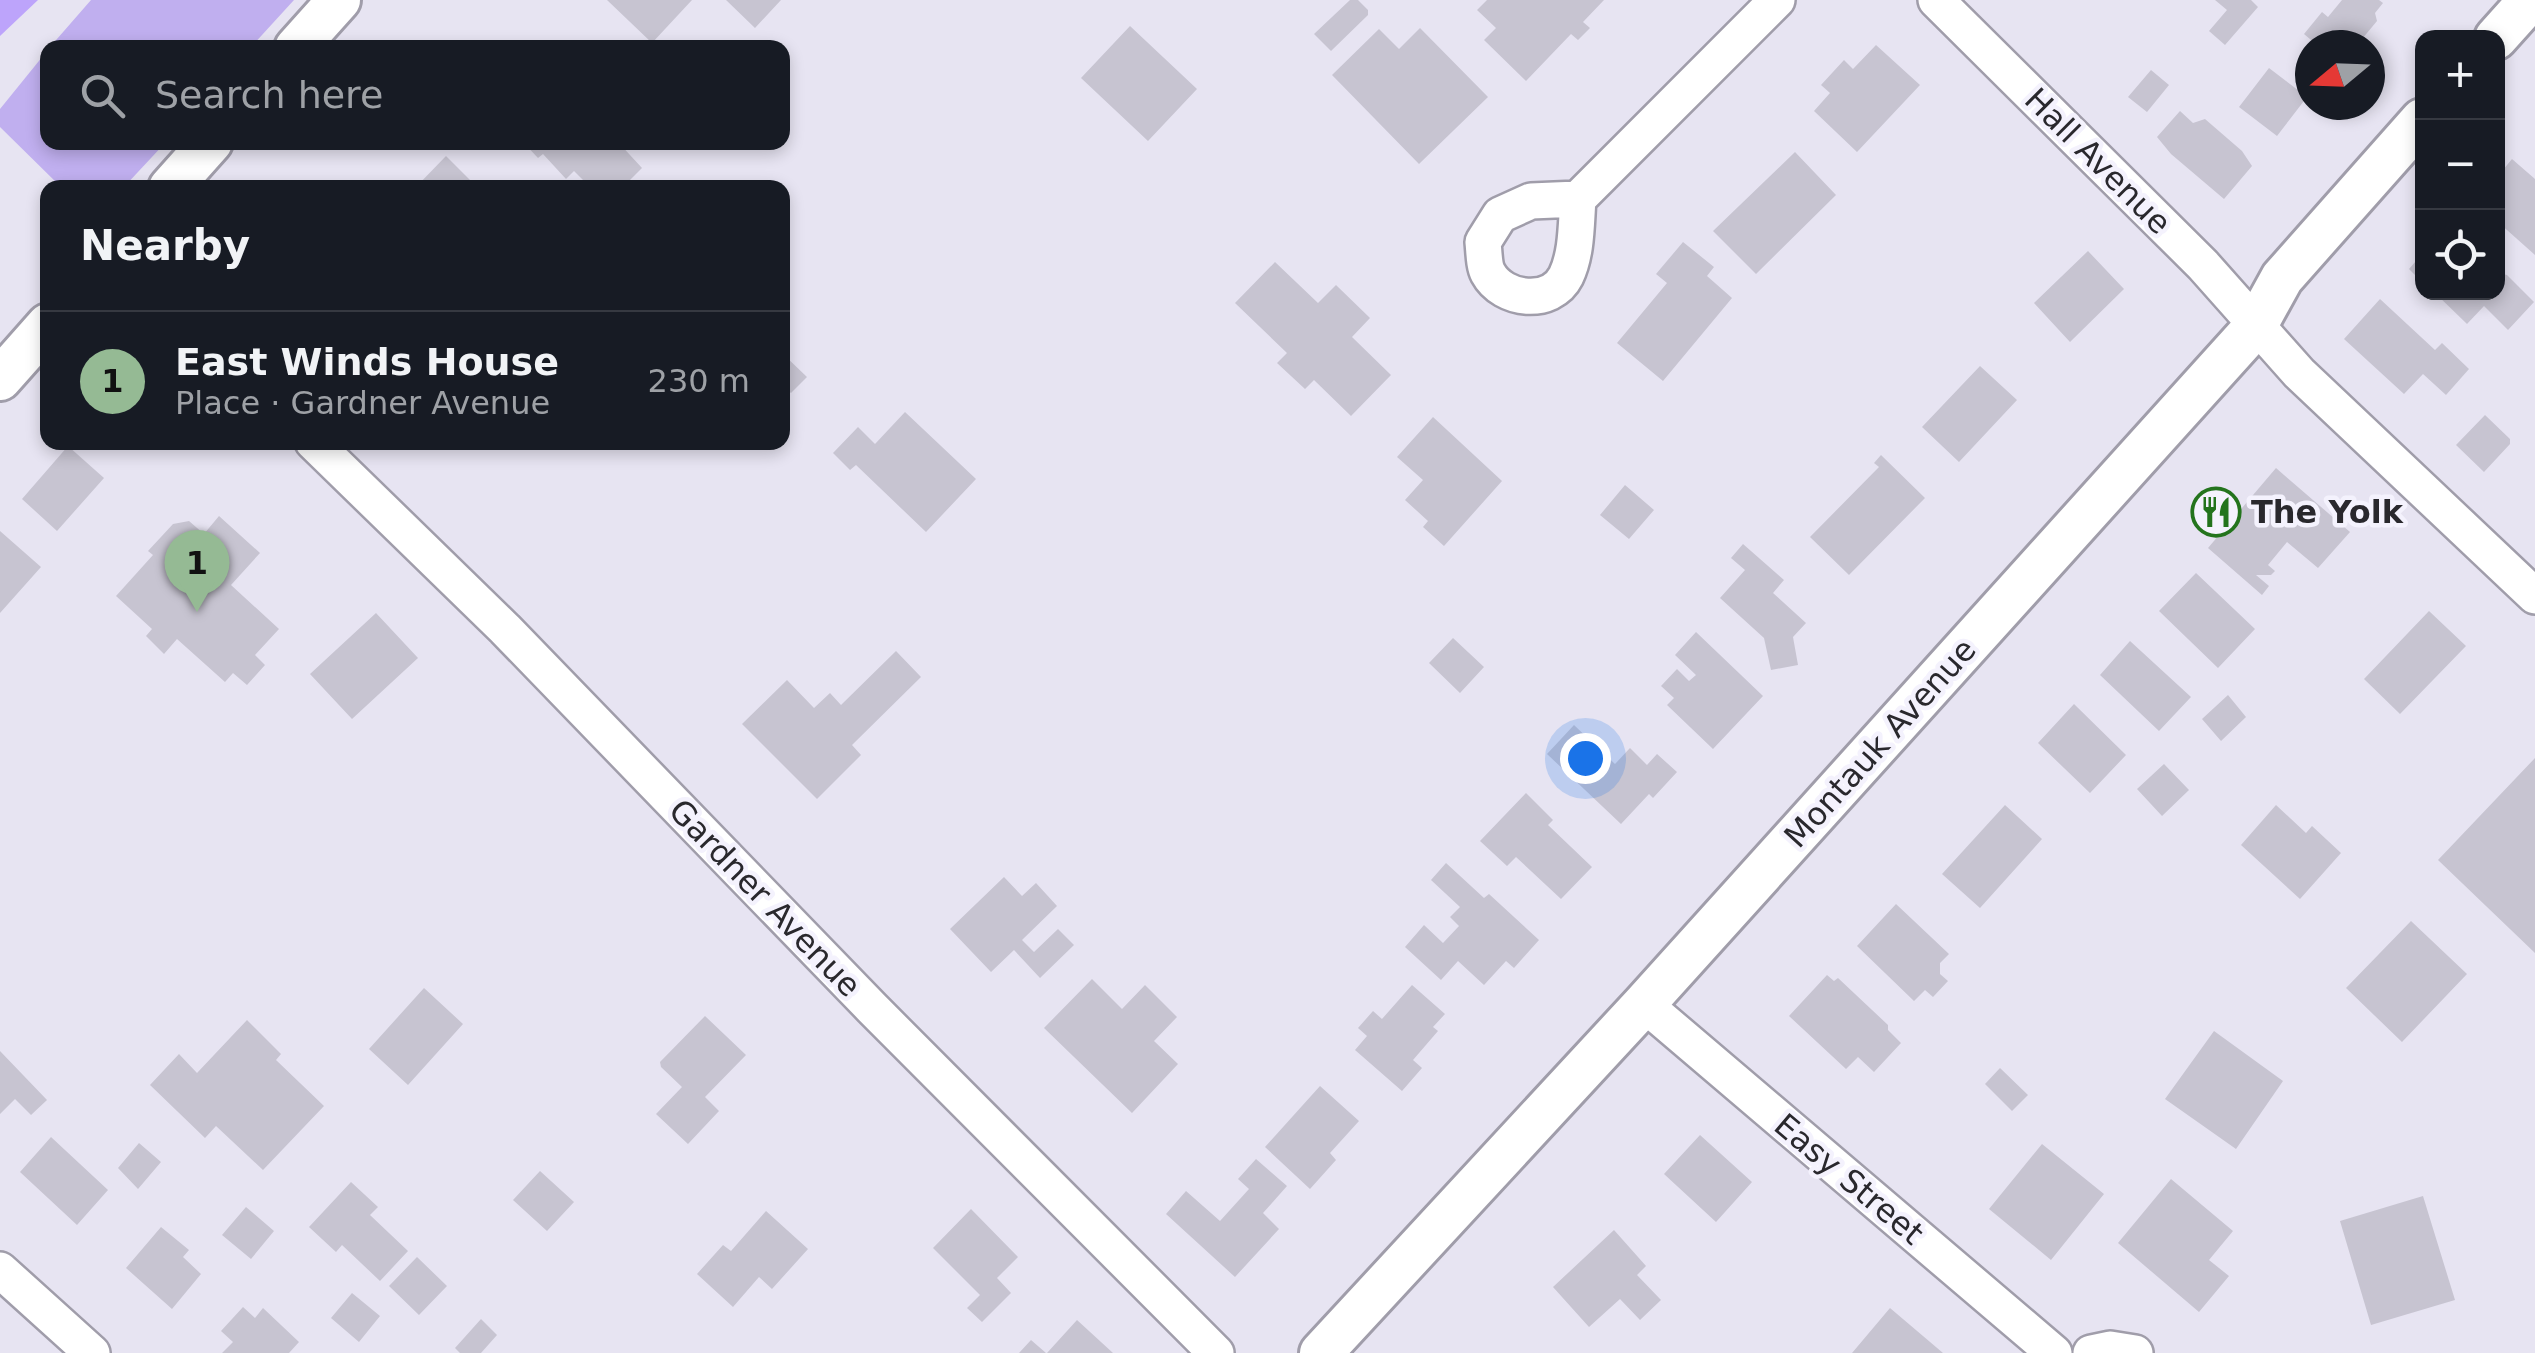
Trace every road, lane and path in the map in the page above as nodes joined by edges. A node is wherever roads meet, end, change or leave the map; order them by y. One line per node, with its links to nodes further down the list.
1 (339, 0): 6 (street)
2 (1777, 0): 10 (street)
3 (1936, 0): 11 (street, Hall Avenue)
4 (2530, 0): 5 (street)
5 (2503, 30)
6 (303, 40)
7 (2415, 128): 11 (street, Montauk Avenue)
8 (204, 150): 9 (street)
9 (177, 180)
10 (1578, 199)
11 (2255, 327): 15 (street, Hall Avenue); 16 (street, Montauk Avenue)
12 (40, 334): 13 (street)
13 (0, 379)
14 (321, 450): 19 (street, Gardner Avenue)
15 (2535, 596)
16 (1644, 1004): 20 (street, Montauk Avenue); 21 (street, Easy Street)
17 (0, 1270): 18 (street)
18 (92, 1353)
19 (1216, 1353)
20 (1321, 1353)
21 (2054, 1353)
22 (2091, 1353): 23 (street)
23 (2135, 1353)

